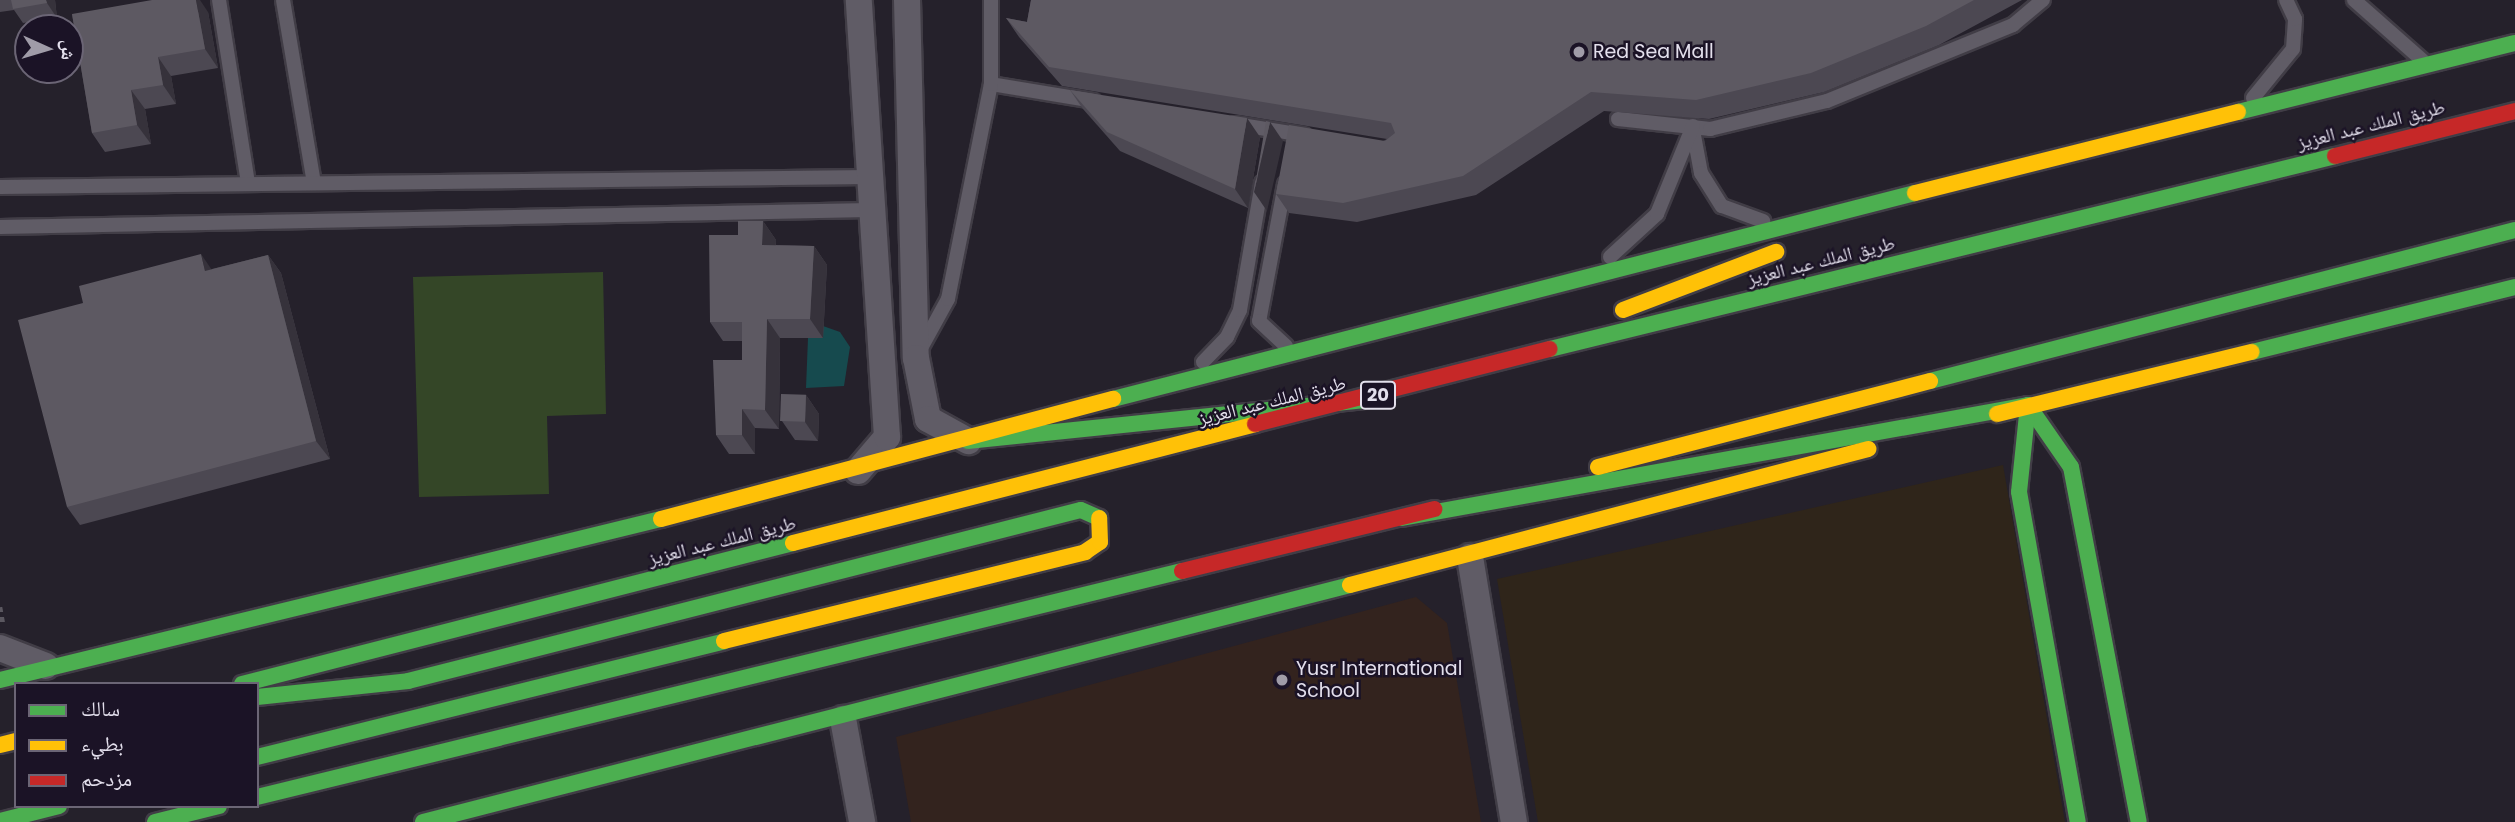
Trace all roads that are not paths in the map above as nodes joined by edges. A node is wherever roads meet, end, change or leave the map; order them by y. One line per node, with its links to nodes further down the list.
1 (219, 0): 23 (lane)
2 (282, 0): 22 (lane)
3 (859, 0): 21 (street)
4 (907, 0): 33 (street)
5 (991, 0): 11 (lane)
6 (2043, 0): 16 (lane)
7 (2286, 0): 17 (lane)
8 (2354, 0): 10 (lane)
9 (2515, 43): 10 (main road)
10 (2425, 64): 17 (main road)
11 (991, 84): 12 (lane); 33 (lane)
12 (1111, 104)
13 (2515, 111): 34 (main road, طريق الملك عبد العزيز / 20)
14 (1618, 119): 16 (lane)
15 (1214, 121): 19 (lane)
16 (1693, 126): 28 (lane); 30 (lane)
17 (2162, 132): 25 (main road)
18 (1319, 137): 19 (lane)
19 (1292, 147): 32 (lane)
20 (1265, 169): 35 (lane)
21 (869, 177): 22 (lane); 26 (street)
22 (313, 178): 23 (lane)
23 (247, 183): 24 (lane)
24 (0, 187)
25 (1939, 191): 28 (main road); 34 (main road)
26 (870, 210): 27 (lane); 39 (street)
27 (0, 227)
28 (1784, 229): 30 (main road)
29 (2515, 230): 40 (main road)
30 (1585, 277): 32 (main road)
31 (2515, 286): 37 (main road)
32 (1290, 349): 35 (main road)
33 (916, 358): 38 (street)
34 (1455, 373): 36 (main road, طريق الملك عبد العزيز / 20)
35 (1181, 379): 38 (main road)
36 (1362, 400): 38 (main road); 45 (main road, طريق الملك عبد العزيز / 20)
37 (2028, 405): 40 (main road); 41 (main road); 57 (main road); 58 (main road)
38 (968, 441): 39 (main road)
39 (858, 471): 43 (main road)
40 (1402, 517): 49 (main road)
41 (1470, 556): 47 (main road); 56 (street)
42 (0, 648): 43 (street)
43 (51, 667): 44 (main road)
44 (0, 680)
45 (251, 682)
46 (259, 697): 48 (main road)
47 (843, 719): 54 (main road); 55 (street)
48 (259, 757)
49 (259, 797)
50 (51, 808): 52 (main road)
51 (211, 808): 53 (main road)
52 (0, 821)
53 (155, 822)
54 (423, 822)
55 (862, 822)
56 (1514, 822)
57 (2078, 822)
58 (2139, 822)

